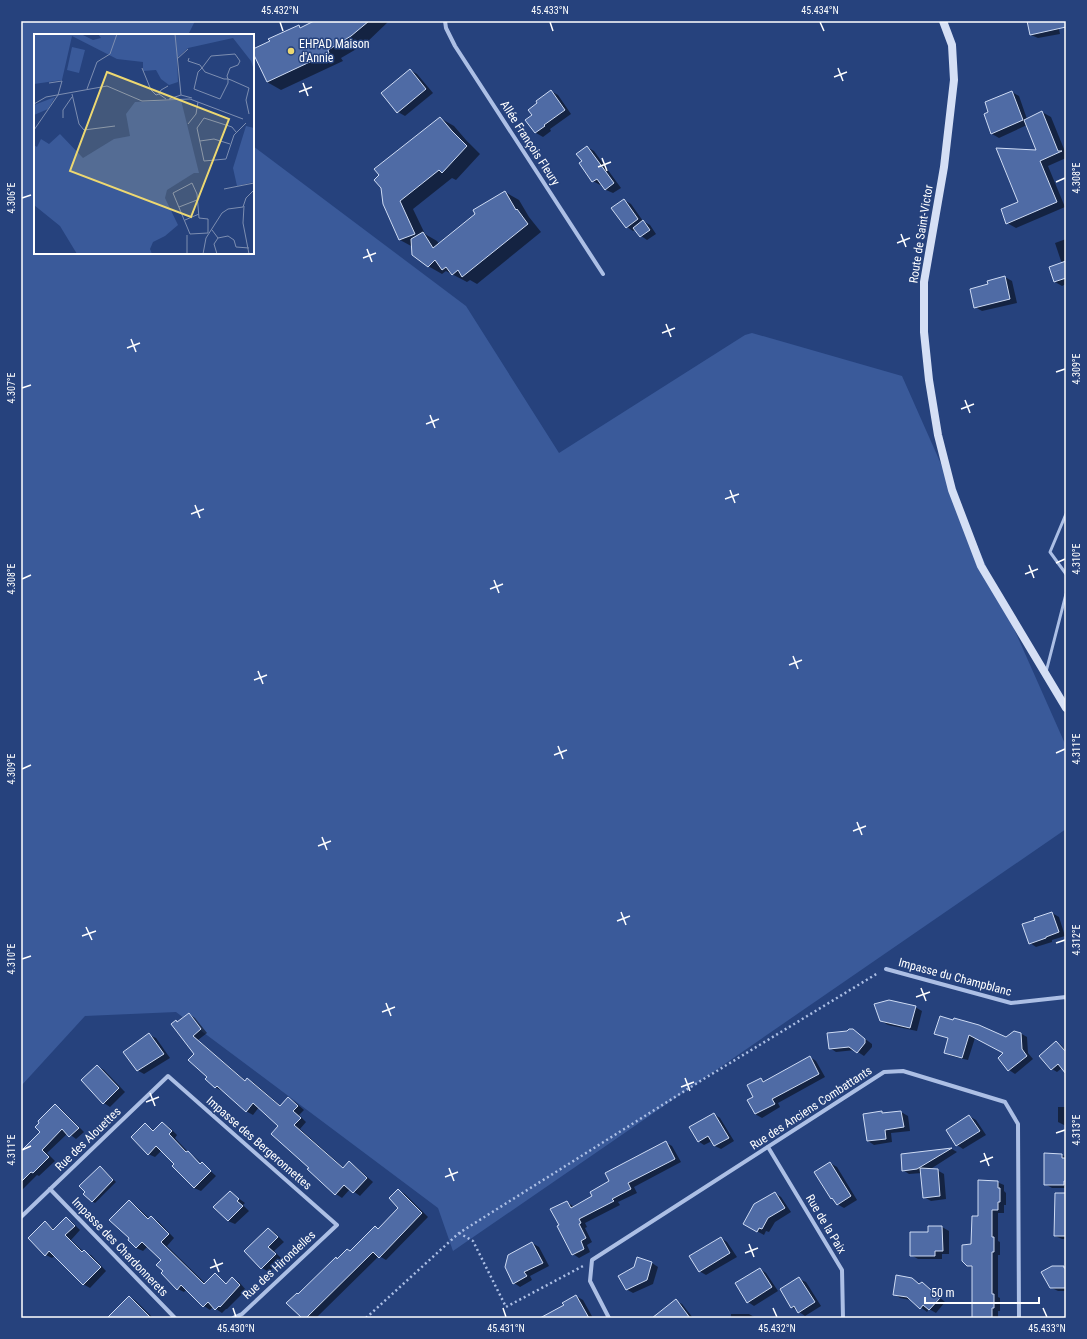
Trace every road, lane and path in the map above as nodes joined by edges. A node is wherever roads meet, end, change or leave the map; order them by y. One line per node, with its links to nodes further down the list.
1 (445, 21): 3 (street, Allée François Fleury)
2 (943, 21): 7 (main road, Route de Saint-Victor)
3 (603, 274)
4 (1066, 514): 5 (lane)
5 (1066, 574)
6 (1066, 594): 7 (lane)
7 (1046, 674): 8 (main road, Route de Saint-Victor)
8 (1062, 698): 9 (main road, Route de Saint-Victor)
9 (1066, 708)
10 (886, 969): 11 (street, Impasse du Champblanc); 17 (path)
11 (1066, 997)
12 (168, 1076): 14 (street, Rue des Alouettes); 16 (street, Impasse des Bergeronnettes)
13 (768, 1147): 18 (street, Rue des Anciens Combattants); 23 (street, Rue de la Paix); 24 (street, Rue des Anciens Combattants)
14 (50, 1189): 15 (street, Rue des Alouettes); 19 (street, Impasse des Chardonnerets)
15 (21, 1217)
16 (337, 1225): 20 (street, Rue des Hirondelles)
17 (459, 1233): 18 (path); 21 (path)
18 (592, 1260): 22 (street)
19 (175, 1318)
20 (233, 1318)
21 (366, 1318)
22 (609, 1318)
23 (844, 1318)
24 (1019, 1318)

